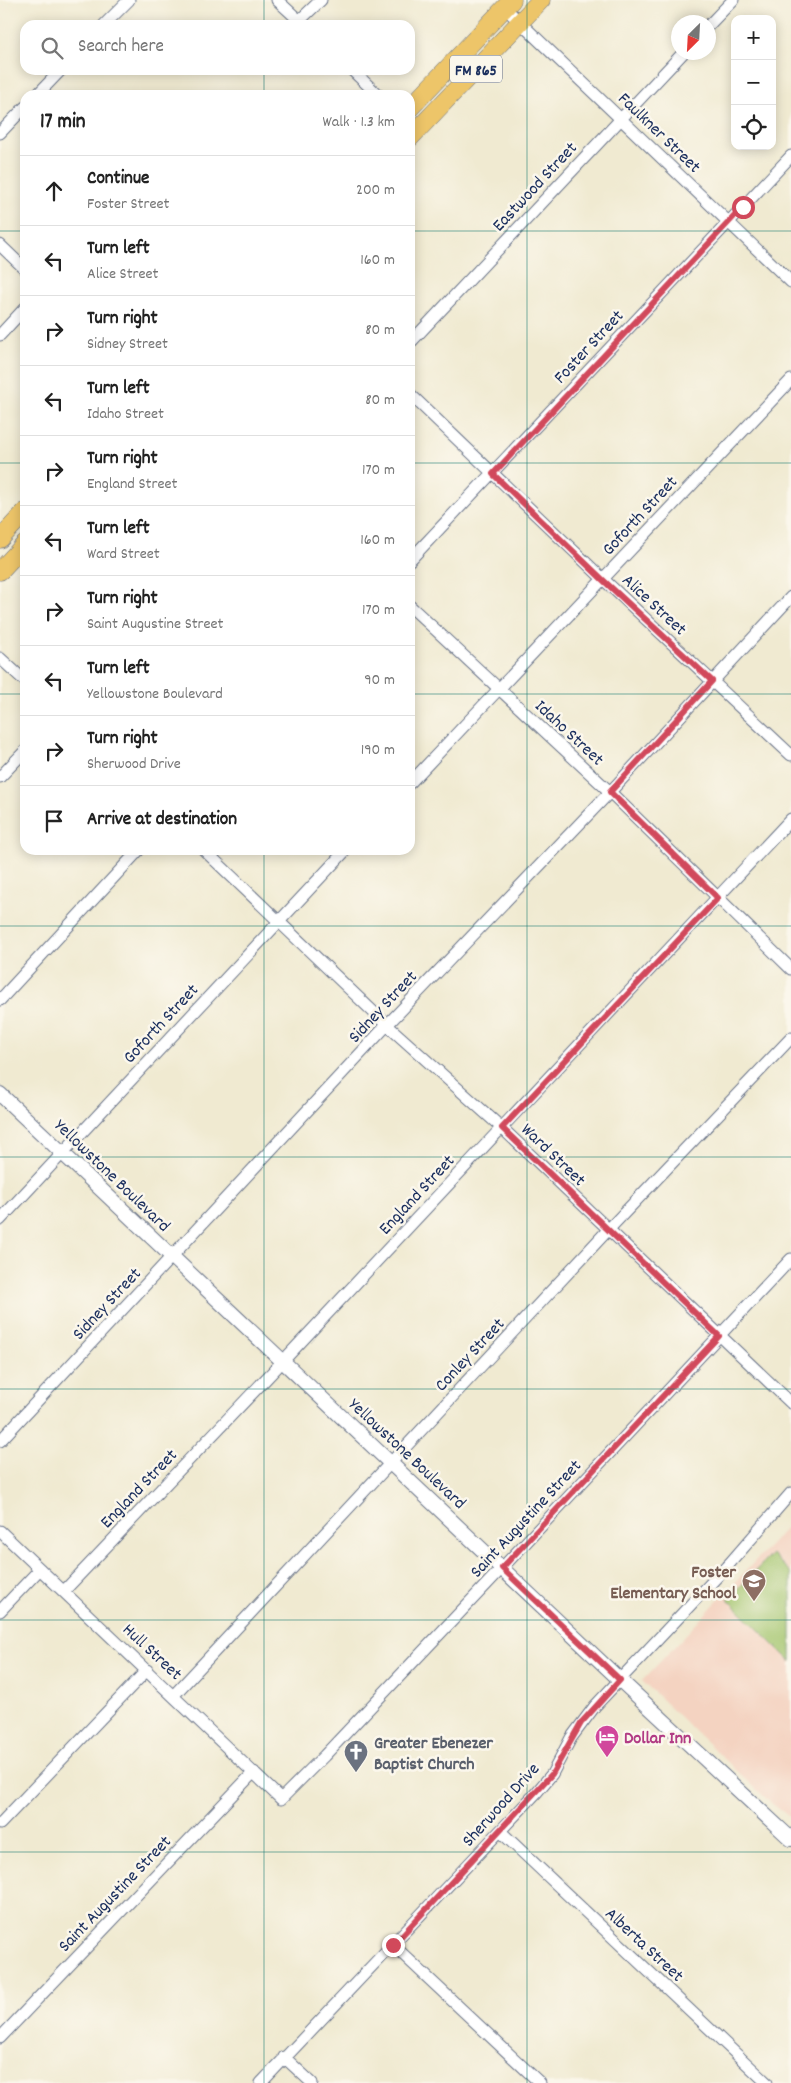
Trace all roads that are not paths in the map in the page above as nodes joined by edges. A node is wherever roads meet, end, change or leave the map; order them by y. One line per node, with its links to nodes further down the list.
1 (128, 0): 8 (street)
2 (277, 0): 9 (street)
3 (321, 0): 10 (street)
4 (542, 0): 11 (main road, FM 865)
5 (733, 0): 7 (street)
6 (508, 4): 11 (street, Faulkner Street); 17 (main road, FM 865)
7 (716, 18)
8 (109, 20)
9 (299, 20)
10 (304, 20)
11 (520, 22): 19 (street, Faulkner Street); 20 (main road, FM 865)
12 (677, 60): 19 (street, Eastwood Street)
13 (56, 75): 15 (street)
14 (357, 75): 16 (street)
15 (42, 90)
16 (373, 90)
17 (415, 103)
18 (20, 112): 21 (street)
19 (622, 119): 23 (street, Faulkner Street); 29 (street, Eastwood Street)
20 (415, 128)
21 (0, 133)
22 (791, 156): 23 (street, Foster Street)
23 (728, 223): 26 (street, Faulkner Street); 32 (street, Foster Street)
24 (0, 246): 25 (street)
25 (20, 264)
26 (791, 282)
27 (20, 313): 28 (street)
28 (0, 335)
29 (415, 338)
30 (791, 380): 38 (street, Goforth Street)
31 (415, 399): 32 (street, Alice Street)
32 (493, 474): 36 (street, Foster Street); 38 (street, Alice Street)
33 (20, 517): 34 (main road)
34 (0, 539)
35 (20, 549): 37 (main road)
36 (415, 555)
37 (0, 571)
38 (603, 580): 43 (street, Alice Street); 44 (street, Goforth Street)
39 (791, 597): 43 (street, Sidney Street)
40 (415, 611): 44 (street, Idaho Street)
41 (0, 658): 42 (street)
42 (20, 676)
43 (712, 681): 45 (street, Alice Street); 49 (street, Sidney Street)
44 (500, 690): 48 (street, Goforth Street); 49 (street, Idaho Street)
45 (791, 755)
46 (20, 756): 47 (street)
47 (0, 777)
48 (415, 778)
49 (610, 792): 54 (street, Idaho Street); 58 (street, Sidney Street)
50 (791, 819): 54 (street, England Street)
51 (134, 855): 57 (street)
52 (209, 855): 55 (street, Ward Street)
53 (341, 855): 55 (street, Goforth Street)
54 (718, 898): 56 (street, Idaho Street); 61 (street, England Street)
55 (278, 922): 58 (street, Ward Street); 62 (street, Goforth Street)
56 (791, 968)
57 (0, 1000)
58 (387, 1025): 61 (street, Ward Street); 65 (street, Sidney Street)
59 (791, 1038): 64 (street, Conley Street)
60 (0, 1094): 62 (street, Yellowstone Boulevard)
61 (502, 1128): 64 (street, Ward Street); 68 (street, England Street)
62 (64, 1153): 63 (street, Goforth Street); 65 (street, Yellowstone Boulevard)
63 (0, 1220)
64 (608, 1230): 67 (street, Ward Street); 71 (street, Conley Street)
65 (172, 1258): 68 (street, Yellowstone Boulevard); 70 (street, Sidney Street)
66 (791, 1259): 67 (street, Saint Augustine Street)
67 (719, 1336): 69 (street, Ward Street); 74 (street, Saint Augustine Street)
68 (283, 1361): 71 (street, Yellowstone Boulevard); 76 (street, England Street)
69 (791, 1403)
70 (0, 1441)
71 (391, 1464): 74 (street, Yellowstone Boulevard); 80 (street, Conley Street)
72 (791, 1493): 79 (street, Sherwood Drive)
73 (0, 1531): 75 (street, Hull Street)
74 (502, 1568): 79 (street, Yellowstone Boulevard); 82 (street, Saint Augustine Street)
75 (40, 1569): 76 (street, Hull Street); 77 (street)
76 (64, 1591): 78 (street, Hull Street)
77 (0, 1611)
78 (147, 1670): 80 (street, Hull Street); 83 (street)
79 (620, 1680): 84 (street, Sherwood Drive); 85 (street, Yellowstone Boulevard)
80 (174, 1695): 81 (street, Hull Street)
81 (254, 1772): 82 (street, Hull Street); 87 (street, Saint Augustine Street)
82 (282, 1798)
83 (0, 1824)
84 (500, 1831): 86 (street, Sherwood Drive); 92 (street, Alberta Street)
85 (791, 1838)
86 (393, 1945): 88 (street, Sherwood Drive); 91 (street)
87 (0, 2038)
88 (284, 2057): 89 (street, Sherwood Drive); 90 (street)
89 (260, 2083)
90 (312, 2083)
91 (540, 2083)
92 (767, 2083)

